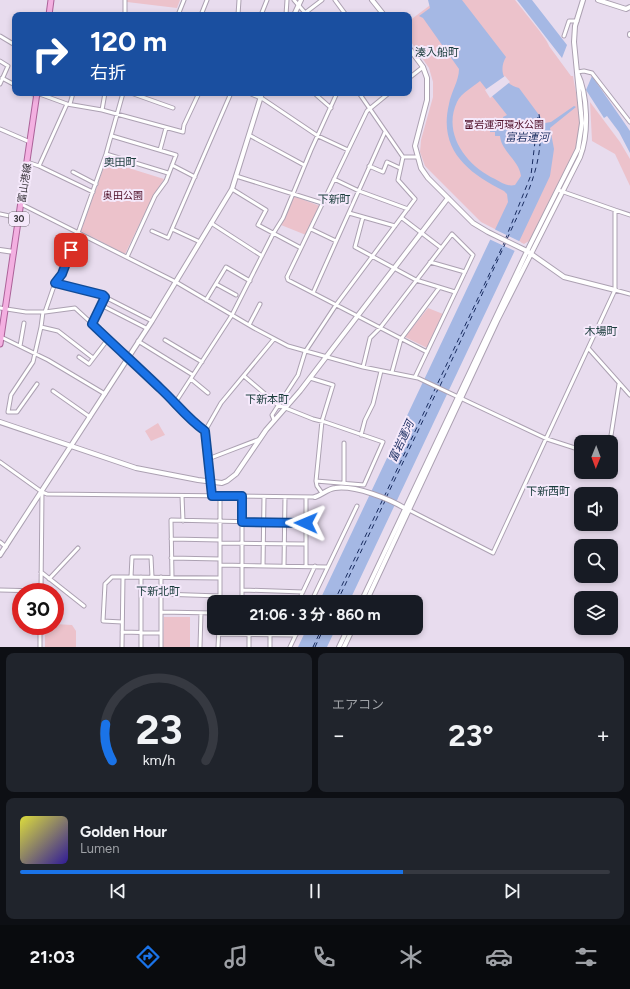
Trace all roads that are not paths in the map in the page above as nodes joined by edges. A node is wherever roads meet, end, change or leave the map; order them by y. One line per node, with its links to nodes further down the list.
1 (51, 0): 17 (main road)
2 (125, 0): 18 (street)
3 (184, 0): 19 (street)
4 (207, 0): 20 (street)
5 (239, 0): 21 (street)
6 (267, 0): 22 (street)
7 (287, 0): 23 (street)
8 (294, 0): 15 (street)
9 (301, 0): 15 (street)
10 (322, 0): 26 (street)
11 (335, 0): 27 (street)
12 (372, 0): 28 (street)
13 (583, 0): 29 (street)
14 (598, 0): 16 (street)
15 (298, 6): 24 (street); 25 (street)
16 (629, 9)
17 (49, 12)
18 (125, 12)
19 (179, 12)
20 (202, 12)
21 (238, 12)
22 (262, 12)
23 (286, 12)
24 (295, 12)
25 (304, 12)
26 (308, 12)
27 (344, 12)
28 (382, 12)
29 (577, 21): 31 (street); 36 (street)
30 (0, 36): 32 (street)
31 (564, 36)
32 (12, 43)
33 (412, 52): 35 (street)
34 (0, 61): 38 (street)
35 (423, 67): 37 (street); 73 (street)
36 (577, 69): 61 (street); 88 (street)
37 (412, 76)
38 (1, 78): 39 (street); 40 (street)
39 (0, 84)
40 (12, 84)
41 (37, 96): 68 (main road, 富山港線 / 30)
42 (43, 96): 55 (street)
43 (72, 96): 55 (street)
44 (104, 96): 59 (street)
45 (122, 96): 60 (street)
46 (139, 96): 56 (street)
47 (198, 96): 62 (street)
48 (230, 96): 83 (street)
49 (261, 96): 65 (street)
50 (262, 96): 67 (street)
51 (317, 96): 57 (street)
52 (336, 96): 57 (street)
53 (361, 96): 58 (street)
54 (384, 96): 58 (street)
55 (68, 104): 59 (street); 76 (street)
56 (173, 108)
57 (330, 108): 67 (street)
58 (369, 108): 64 (street); 70 (street)
59 (102, 110): 60 (street)
60 (117, 114): 62 (street); 66 (street)
61 (630, 122)
62 (166, 128): 69 (street)
63 (0, 129): 68 (street)
64 (385, 132): 72 (street); 78 (street)
65 (249, 135): 77 (street); 82 (street)
66 (112, 136): 69 (street); 71 (street)
67 (318, 136): 70 (street); 77 (street)
68 (30, 142): 74 (main road, 富山港線 / 30)
69 (160, 150): 75 (street)
70 (348, 150): 84 (street)
71 (106, 154): 81 (street); 85 (street)
72 (403, 157): 73 (street); 79 (street)
73 (417, 157): 91 (street)
74 (27, 162): 76 (street); 93 (main road, 富山港線 / 30)
75 (172, 165): 81 (street); 83 (street)
76 (39, 166): 89 (street)
77 (304, 166): 90 (street)
78 (369, 166): 79 (street); 87 (street)
79 (400, 168): 94 (street)
80 (73, 172): 85 (street)
81 (168, 173): 118 (street)
82 (236, 176): 86 (street); 90 (street)
83 (195, 177): 104 (street)
84 (334, 180): 87 (street); 92 (street)
85 (96, 184): 89 (street)
86 (232, 189): 102 (street); 109 (street)
87 (359, 191): 94 (street); 96 (street)
88 (560, 191): 95 (street); 116 (street)
89 (93, 192): 108 (street)
90 (293, 193): 92 (street); 109 (street)
91 (448, 198): 107 (street); 116 (street)
92 (322, 203): 105 (street)
93 (21, 204): 100 (main road, 富山港線 / 30); 108 (street)
94 (408, 209): 101 (street)
95 (615, 210): 98 (street); 129 (street)
96 (349, 213): 99 (street); 110 (street)
97 (0, 214): 100 (street)
98 (630, 215)
99 (363, 217): 103 (street); 119 (street)
100 (19, 218): 115 (main road, 富山港線 / 30)
101 (402, 218): 103 (street); 107 (street)
102 (211, 223): 111 (street); 117 (street)
103 (395, 226): 119 (street)
104 (172, 229): 106 (street); 111 (street)
105 (311, 229): 110 (street); 113 (street)
106 (152, 231)
107 (421, 232): 112 (street); 121 (street)
108 (78, 233): 118 (street); 126 (street)
109 (274, 234): 113 (street); 117 (street)
110 (336, 241): 131 (street)
111 (200, 242): 125 (street)
112 (440, 247): 120 (street); 122 (street)
113 (301, 248): 131 (street)
114 (0, 250): 115 (street)
115 (14, 252): 139 (main road, 富山港線 / 30)
116 (529, 252): 129 (street); 181 (street)
117 (262, 256): 124 (street)
118 (126, 257): 125 (street)
119 (372, 257): 121 (street); 138 (street)
120 (430, 262): 122 (street); 123 (street)
121 (393, 268): 123 (street); 142 (street)
122 (465, 272): 130 (street)
123 (416, 280): 128 (street); 149 (street)
124 (250, 281): 127 (street); 141 (street)
125 (176, 282): 135 (street); 143 (street)
126 (55, 283): 134 (street); 140 (street)
127 (216, 284): 133 (street); 135 (street)
128 (439, 288): 130 (street); 153 (street)
129 (615, 290): 132 (street); 158 (street)
130 (455, 292): 160 (street)
131 (313, 293): 138 (street)
132 (630, 294)
133 (236, 295)
134 (105, 297): 137 (street); 143 (street)
135 (206, 300): 141 (street)
136 (260, 304): 146 (street)
137 (101, 305): 145 (street); 148 (street)
138 (336, 305): 142 (street); 159 (street)
139 (3, 308): 140 (street); 150 (main road, 富山港線 / 30)
140 (44, 312): 145 (street); 147 (street)
141 (232, 315): 146 (street); 166 (street)
142 (357, 316): 149 (street); 165 (street)
143 (152, 321): 148 (street)
144 (24, 323): 157 (street)
145 (92, 324): 151 (street)
146 (249, 325): 152 (street)
147 (42, 327): 161 (street); 163 (street)
148 (146, 328): 155 (street)
149 (380, 328): 153 (street); 167 (street)
150 (1, 337): 156 (main road, 富山港線 / 30); 157 (street)
151 (108, 339): 163 (street); 164 (street)
152 (274, 339): 159 (street); 171 (street)
153 (401, 339): 160 (street); 169 (street)
154 (165, 340): 166 (street)
155 (138, 341): 164 (street); 170 (street)
156 (0, 344)
157 (20, 346): 161 (street)
158 (590, 349): 176 (street); 193 (street)
159 (305, 352): 165 (street); 183 (street)
160 (427, 352): 173 (street)
161 (36, 354): 175 (street); 179 (street)
162 (79, 357): 163 (street)
163 (93, 358)
164 (128, 358): 179 (street); 182 (street)
165 (325, 358): 167 (street); 172 (street)
166 (202, 362): 170 (street)
167 (363, 367): 168 (street)
168 (381, 371): 169 (street); 190 (street)
169 (392, 372): 173 (street)
170 (193, 375): 174 (street)
171 (244, 376): 183 (street); 189 (street)
172 (310, 378): 184 (street); 187 (street)
173 (415, 378): 181 (street)
174 (191, 379): 178 (street); 182 (street)
175 (37, 384)
176 (619, 384): 180 (street); 191 (street)
177 (53, 390): 185 (street)
178 (208, 393)
179 (104, 394): 185 (street)
180 (630, 395)
181 (460, 397): 193 (street); 213 (street)
182 (175, 402): 189 (street)
183 (278, 405): 184 (street); 186 (street)
184 (285, 408): 186 (street); 187 (street)
185 (90, 417): 195 (street)
186 (274, 420): 192 (street)
187 (322, 421): 190 (street); 199 (street)
188 (0, 422): 195 (street)
189 (205, 431): 197 (street)
190 (361, 435): 201 (street)
191 (611, 435)
192 (260, 439): 197 (street); 200 (street)
193 (547, 439): 196 (street); 213 (street)
194 (344, 443): 201 (street)
195 (71, 447): 200 (street); 202 (street)
196 (574, 448)
197 (208, 459): 200 (street)
198 (0, 462): 202 (street)
199 (316, 481): 201 (street); 203 (street)
200 (211, 482): 205 (street)
201 (344, 482)
202 (42, 492): 204 (street); 227 (street); 239 (street)
203 (322, 493): 211 (street); 213 (street)
204 (182, 496): 205 (street); 214 (street)
205 (212, 496): 206 (street)
206 (220, 496): 207 (street); 215 (street)
207 (242, 496): 208 (street); 216 (street)
208 (264, 497): 209 (street); 217 (street)
209 (285, 497): 210 (street); 218 (street)
210 (306, 497): 211 (street); 219 (street)
211 (315, 497)
212 (357, 506): 238 (street)
213 (407, 509): 258 (street); 259 (street)
214 (183, 520): 215 (street); 220 (street)
215 (220, 521): 216 (street); 222 (street)
216 (242, 522): 217 (street); 223 (street)
217 (263, 522): 218 (street); 224 (street)
218 (285, 522): 219 (street); 225 (street)
219 (306, 523): 226 (street)
220 (171, 539): 222 (street); 230 (street)
221 (0, 542): 227 (street)
222 (220, 542): 223 (street); 231 (street)
223 (242, 543): 224 (street); 233 (street)
224 (263, 544): 225 (street); 234 (street)
225 (285, 544): 226 (street); 235 (street)
226 (306, 544): 236 (street)
227 (6, 547): 229 (street)
228 (78, 548): 247 (street)
229 (0, 555)
230 (171, 558): 231 (street); 245 (street)
231 (220, 559): 232 (street)
232 (220, 565): 233 (street); 246 (street)
233 (242, 565): 234 (street); 251 (street)
234 (263, 566): 235 (street)
235 (284, 566): 236 (street)
236 (306, 566): 237 (street)
237 (315, 566): 238 (street); 252 (street)
238 (327, 567): 257 (street)
239 (41, 572): 247 (street); 248 (street)
240 (123, 577): 241 (street); 265 (street); 265 (street)
241 (131, 577): 242 (street); 243 (street)
242 (141, 577): 243 (street); 267 (street)
243 (152, 577): 244 (street)
244 (161, 577): 245 (street); 253 (street)
245 (172, 578): 246 (street)
246 (220, 578): 254 (street)
247 (49, 579): 261 (street)
248 (41, 583)
249 (0, 590): 250 (street)
250 (12, 590)
251 (243, 590): 252 (street); 255 (street)
252 (303, 592): 256 (street)
253 (161, 594): 260 (street); 262 (street)
254 (220, 595)
255 (243, 595)
256 (302, 595)
257 (314, 595)
258 (364, 595)
259 (369, 595)
260 (207, 596)
261 (84, 606)
262 (161, 612): 263 (street); 268 (street)
263 (201, 613): 264 (street); 280 (street)
264 (207, 613)
265 (122, 622): 266 (street)
266 (122, 632): 267 (street); 277 (street)
267 (141, 633): 268 (street); 278 (street)
268 (161, 633): 279 (street)
269 (40, 635): 276 (street)
270 (219, 635): 281 (street)
271 (250, 635): 282 (street)
272 (270, 635): 283 (street)
273 (296, 635): 284 (street)
274 (345, 635): 285 (street)
275 (350, 635): 286 (street)
276 (40, 647)
277 (122, 647)
278 (141, 647)
279 (161, 647)
280 (200, 647)
281 (218, 647)
282 (249, 647)
283 (270, 647)
284 (290, 647)
285 (339, 647)
286 (344, 647)

